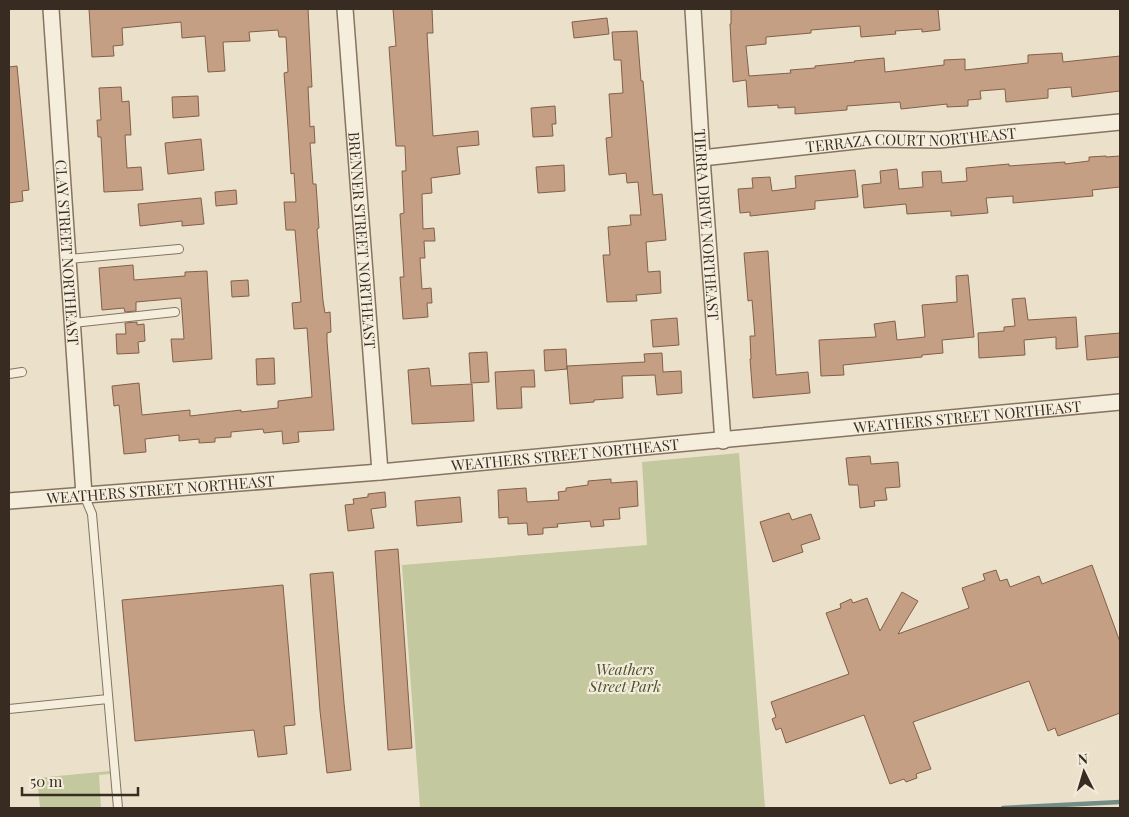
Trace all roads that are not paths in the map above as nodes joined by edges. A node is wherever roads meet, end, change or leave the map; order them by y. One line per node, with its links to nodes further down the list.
1 (52, 9): 7 (street, CLAY STREET NORTHEAST)
2 (345, 9): 14 (street, BRENNER STREET NORTHEAST)
3 (693, 9): 5 (street, TIERRA DRIVE NORTHEAST)
4 (1120, 122): 5 (street, TERRAZA COURT NORTHEAST)
5 (702, 158): 13 (street, TIERRA DRIVE NORTHEAST)
6 (179, 249): 7 (lane)
7 (68, 259): 9 (street, CLAY STREET NORTHEAST)
8 (175, 312): 9 (lane)
9 (73, 323): 15 (street, CLAY STREET NORTHEAST)
10 (22, 372): 11 (lane)
11 (9, 374)
12 (1120, 402): 13 (street, WEATHERS STREET NORTHEAST)
13 (723, 441): 14 (street, WEATHERS STREET NORTHEAST)
14 (380, 472): 15 (street, WEATHERS STREET NORTHEAST)
15 (84, 495): 16 (street, WEATHERS STREET NORTHEAST); 17 (lane)
16 (9, 501)
17 (108, 699): 18 (lane); 19 (lane)
18 (9, 709)
19 (118, 808)

